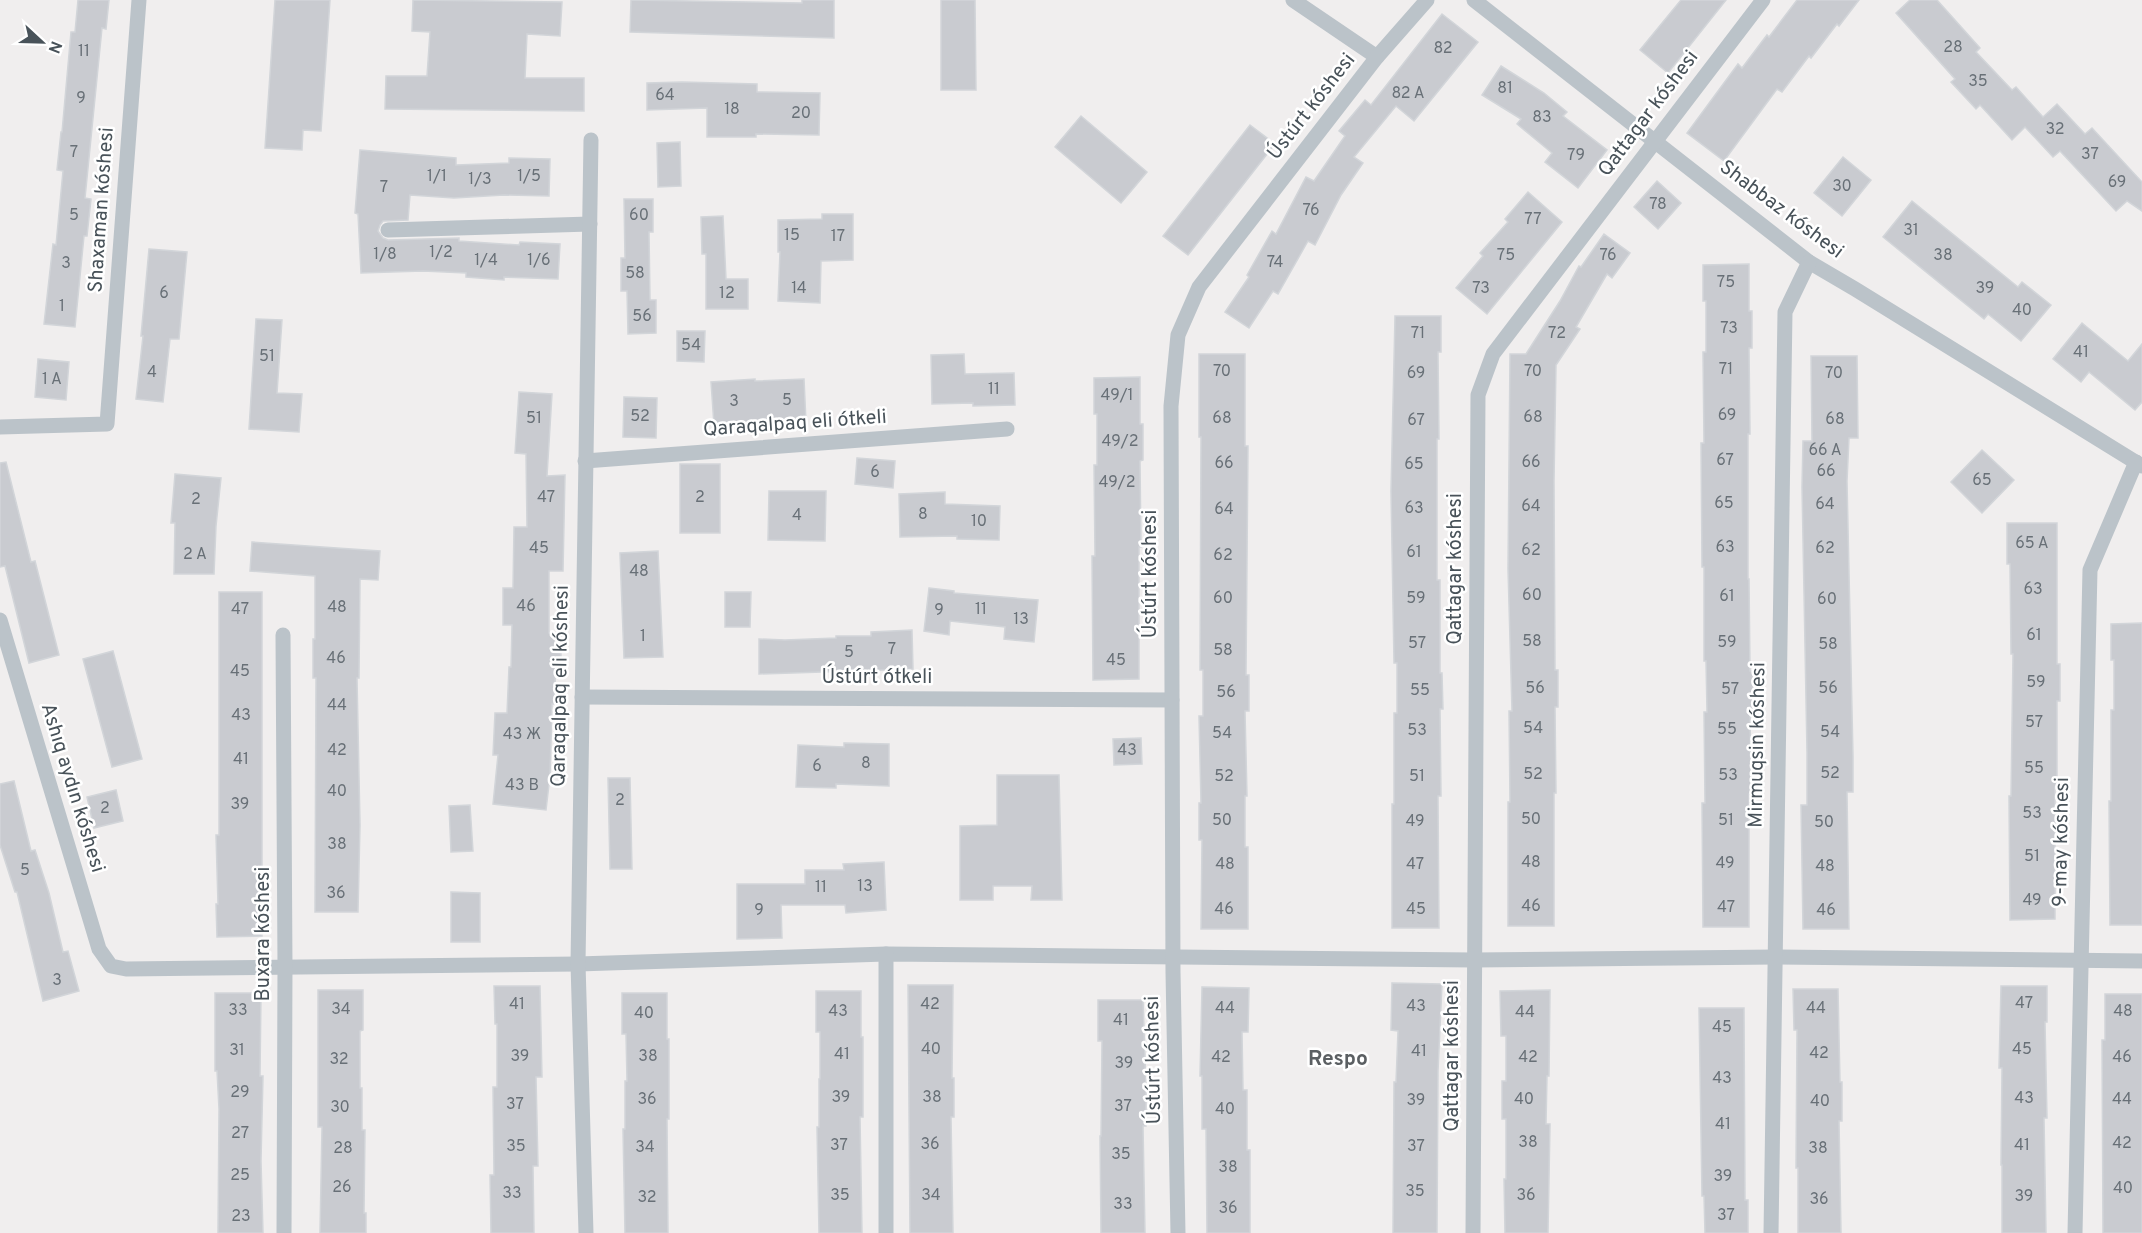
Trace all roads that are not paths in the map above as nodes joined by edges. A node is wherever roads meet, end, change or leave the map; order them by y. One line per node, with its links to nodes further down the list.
1 (139, 0): 12 (street, Shaxaman kóshesi)
2 (1293, 0): 6 (street)
3 (1428, 0): 6 (street, Ústúrt kóshesi)
4 (1474, 0): 8 (street, Shabbaz kóshesi)
5 (1763, 0): 8 (street, Qattagar kóshesi)
6 (1377, 57): 19 (street, Ústúrt kóshesi)
7 (591, 140): 9 (street, Qaraqalpaq eli kóshesi)
8 (1654, 141): 11 (street, Shabbaz kóshesi); 23 (street, Qattagar kóshesi)
9 (590, 224): 10 (street); 14 (street, Qaraqalpaq eli kóshesi)
10 (388, 230)
11 (1809, 262): 15 (street, Shabbaz kóshesi); 22 (street, Mirmuqsin kóshesi)
12 (0, 427)
13 (1007, 429): 14 (street, Qaraqalpaq eli ótkeli)
14 (585, 460): 18 (street, Qaraqalpaq eli kóshesi)
15 (2139, 464): 24 (street, 9-may kóshesi)
16 (0, 620): 27 (street, Ashıq aydın kóshesi)
17 (283, 635): 27 (street, Buxara kóshesi)
18 (582, 697): 19 (street, Ústúrt ótkeli); 26 (street, Qaraqalpaq eli kóshesi)
19 (1172, 700): 21 (street, Ústúrt kóshesi)
20 (886, 954): 21 (street); 26 (street); 30 (street)
21 (1174, 956): 23 (street); 31 (street, Ústúrt kóshesi)
22 (1776, 957): 23 (street); 24 (street); 33 (street, Mirmuqsin kóshesi)
23 (1474, 960): 32 (street, Qattagar kóshesi)
24 (2080, 960): 25 (street); 34 (street, 9-may kóshesi)
25 (2142, 961)
26 (578, 964): 27 (street); 29 (street, Qaraqalpaq eli kóshesi)
27 (285, 966): 28 (street, Buxara kóshesi)
28 (284, 1233)
29 (586, 1233)
30 (886, 1233)
31 (1178, 1233)
32 (1473, 1233)
33 (1771, 1233)
34 (2074, 1233)

